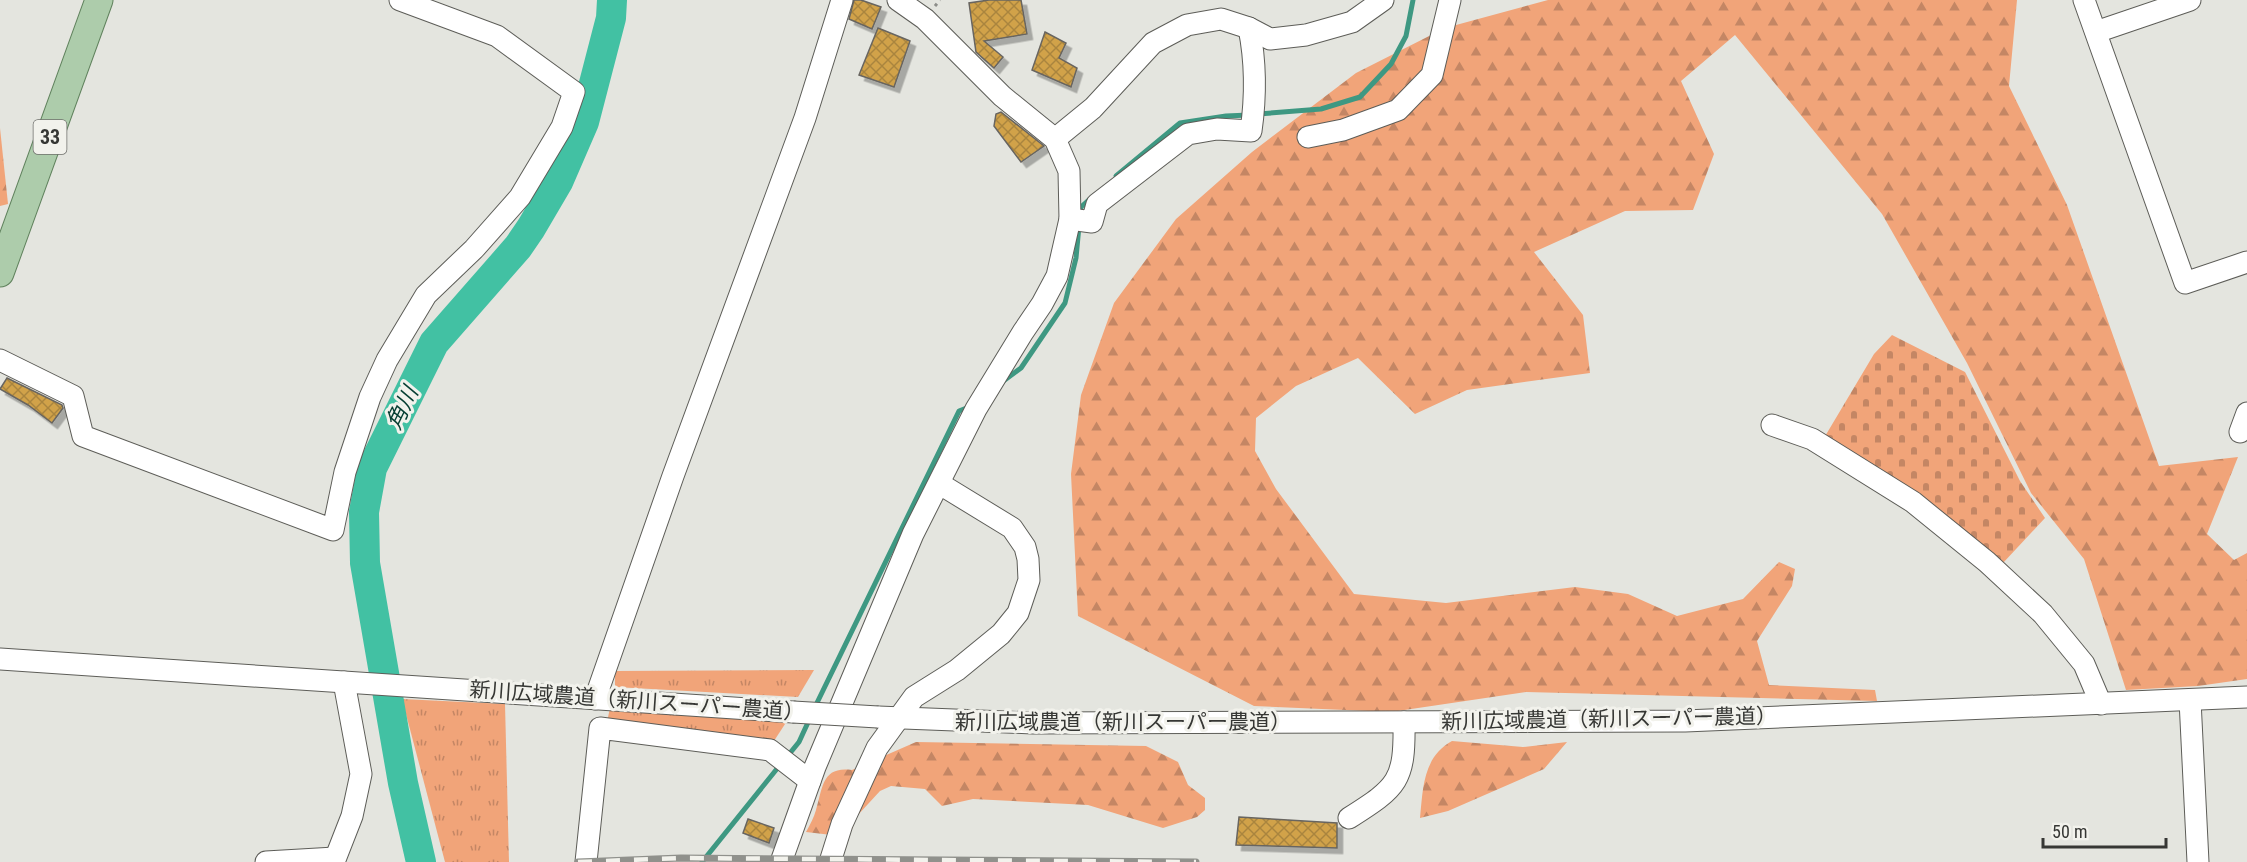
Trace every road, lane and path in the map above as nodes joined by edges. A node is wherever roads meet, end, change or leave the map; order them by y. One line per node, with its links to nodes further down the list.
1 (99, 0): 15 (main road, 33)
2 (400, 0): 16 (street)
3 (842, 0): 22 (street)
4 (898, 0): 12 (street)
5 (1383, 0): 9 (street)
6 (1450, 0): 11 (street)
7 (2084, 0): 10 (street)
8 (2190, 0): 10 (street)
9 (1249, 28): 12 (street); 13 (street)
10 (2096, 32): 14 (street)
11 (1308, 137)
12 (1055, 139): 13 (street)
13 (1077, 220): 18 (street)
14 (2247, 262)
15 (0, 273)
16 (0, 360)
17 (1772, 425): 24 (street)
18 (940, 484): 25 (street); 27 (street)
19 (0, 659): 20 (street, 新川広域農道（新川スーパー農道）)
20 (350, 682): 22 (street, 新川広域農道（新川スーパー農道）); 29 (street)
21 (2247, 697): 23 (street, 新川広域農道（新川スーパー農道）)
22 (595, 699): 25 (street, 新川広域農道（新川スーパー農道）, bridge)
23 (2190, 700): 24 (street, 新川広域農道（新川スーパー農道）); 34 (street)
24 (2101, 704): 26 (street, 新川広域農道（新川スーパー農道）)
25 (888, 718): 26 (street, 新川広域農道（新川スーパー農道）); 33 (street)
26 (1404, 722): 28 (street)
27 (810, 781): 31 (street); 32 (street)
28 (1349, 818)
29 (334, 860): 30 (street)
30 (266, 862)
31 (586, 862)
32 (781, 862)
33 (830, 862)
34 (2198, 862)

